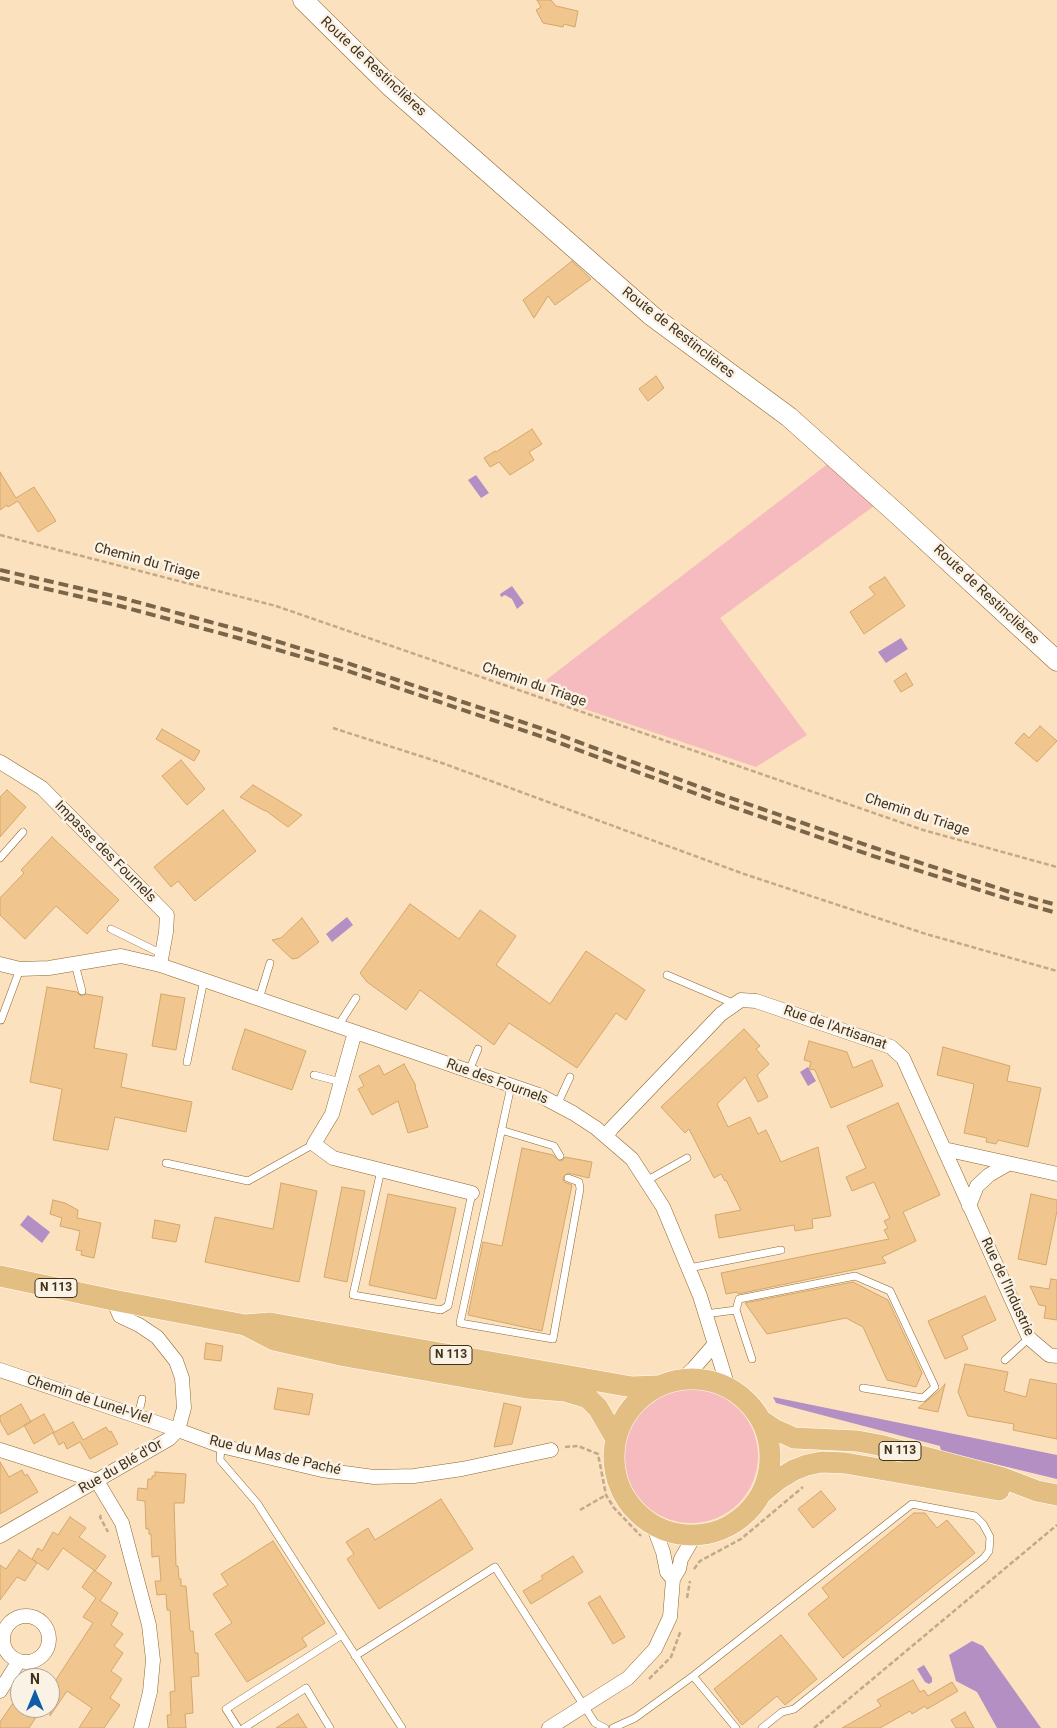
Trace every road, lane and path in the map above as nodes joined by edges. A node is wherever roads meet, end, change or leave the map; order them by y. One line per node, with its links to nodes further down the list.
1 (304, 0): 3 (street, Route de Restinclières)
2 (0, 535): 8 (path, Chemin du Triage)
3 (1057, 661)
4 (333, 728): 15 (path)
5 (0, 762): 10 (street, Impasse des Fournels)
6 (23, 832): 7 (lane)
7 (0, 858)
8 (1057, 867)
9 (111, 929): 10 (lane)
10 (161, 959): 13 (street, Rue des Fournels); 17 (street, Rue des Fournels)
11 (270, 963): 20 (lane)
12 (0, 964): 14 (street, Rue des Fournels)
13 (75, 964): 14 (street, Rue des Fournels); 18 (lane)
14 (20, 969): 22 (lane)
15 (1057, 971)
16 (667, 975): 21 (lane)
17 (204, 980): 20 (street, Rue des Fournels); 26 (lane)
18 (82, 991)
19 (356, 998): 23 (lane)
20 (259, 999): 23 (street, Rue des Fournels)
21 (735, 1004): 34 (street); 36 (street, Rue de l'Artisanat)
22 (1, 1020)
23 (338, 1026): 24 (street, Rue des Fournels)
24 (355, 1032): 27 (street, Rue des Fournels); 30 (street)
25 (478, 1049): 27 (lane)
26 (187, 1062)
27 (469, 1071): 31 (street, Rue des Fournels)
28 (314, 1075): 30 (lane)
29 (570, 1078): 32 (lane)
30 (341, 1082): 35 (street)
31 (511, 1086): 32 (street, Rue des Fournels); 33 (lane)
32 (557, 1105): 34 (street, Rue des Fournels)
33 (501, 1130): 37 (lane); 43 (lane)
34 (606, 1136): 44 (street, Rue des Fournels)
35 (314, 1144): 39 (lane); 41 (street)
36 (944, 1150): 40 (street); 46 (street, Rue de l'Industrie)
37 (560, 1156)
38 (687, 1158): 44 (lane)
39 (166, 1163)
40 (1008, 1164): 42 (street); 46 (street)
41 (381, 1170): 45 (street); 45 (lane)
42 (1057, 1174)
43 (568, 1178)
44 (646, 1181): 48 (street, Rue des Fournels)
45 (472, 1193)
46 (969, 1206): 54 (street, Rue de l'Industrie)
47 (781, 1250): 48 (lane)
48 (689, 1268): 52 (street, Rue des Fournels)
49 (0, 1276): 50 (main road, N 113)
50 (113, 1300): 53 (main road, N 113); 67 (street)
51 (736, 1310): 52 (lane); 57 (lane); 63 (lane)
52 (706, 1314): 55 (street, Rue des Fournels)
53 (245, 1324): 61 (main road, N 113); 68 (main road, N 113)
54 (1029, 1338): 56 (street, Rue de l'Industrie); 58 (lane)
55 (714, 1346): 60 (street); 62 (street, Rue des Fournels)
56 (1057, 1356)
57 (752, 1359)
58 (1005, 1360)
59 (0, 1370): 65 (street, Chemin de Lunel-Viel)
60 (681, 1380): 61 (main road); 62 (main road)
61 (658, 1386): 68 (main road)
62 (728, 1387): 66 (main road)
63 (863, 1388)
64 (142, 1398): 65 (lane)
65 (138, 1416): 67 (street, Chemin de Lunel-Viel)
66 (762, 1421): 74 (main road); 75 (main road, N 113)
67 (178, 1430): 69 (street, Rue du Mas de Paché); 72 (street, Rue du Blé d'Or)
68 (616, 1439): 80 (main road)
69 (221, 1446): 71 (street, Rue du Mas de Paché); 89 (lane)
70 (0, 1450): 72 (street)
71 (551, 1450): 76 (path)
72 (97, 1481): 77 (street); 82 (street, Rue du Blé d'Or)
73 (805, 1485): 85 (path)
74 (762, 1492): 75 (main road, N 113); 83 (main road)
75 (1047, 1493)
76 (606, 1495): 78 (path); 80 (path)
77 (112, 1507): 81 (path); 96 (street)
78 (580, 1510)
79 (1057, 1526): 106 (path)
80 (647, 1530): 83 (main road); 86 (street)
81 (110, 1535)
82 (0, 1536)
83 (695, 1536): 84 (street)
84 (681, 1560): 85 (path); 86 (street)
85 (700, 1561): 87 (path)
86 (673, 1579): 95 (street)
87 (686, 1604)
88 (684, 1624): 93 (path)
89 (342, 1635): 90 (lane); 97 (lane)
90 (356, 1656): 95 (lane); 100 (lane)
91 (19, 1661): 94 (street)
92 (693, 1676): 103 (lane); 104 (lane); 105 (lane)
93 (644, 1684)
94 (0, 1691)
95 (584, 1706): 101 (street); 102 (lane)
96 (141, 1728)
97 (238, 1728)
98 (244, 1728): 99 (lane)
99 (330, 1728)
100 (402, 1728)
101 (549, 1728)
102 (605, 1728)
103 (613, 1728)
104 (736, 1728)
105 (762, 1728)
106 (814, 1728)

